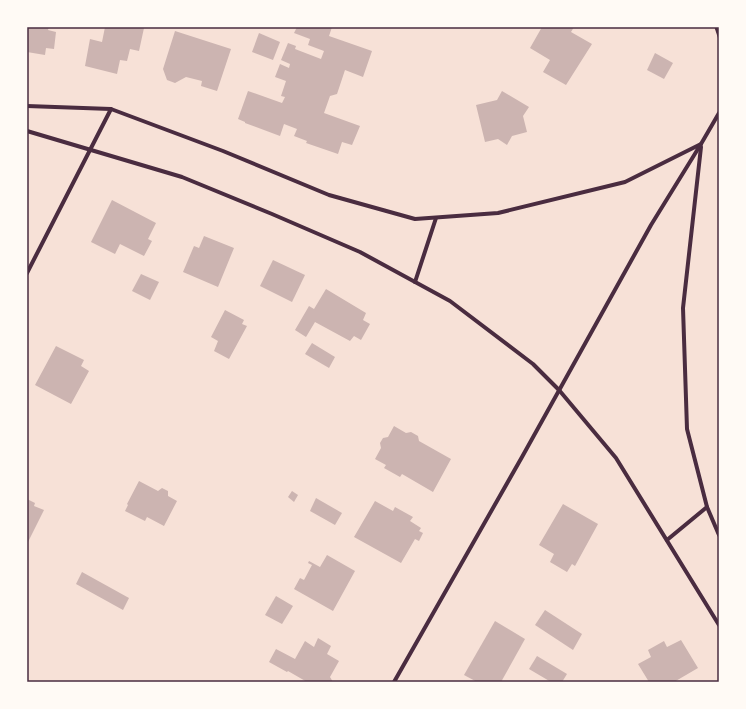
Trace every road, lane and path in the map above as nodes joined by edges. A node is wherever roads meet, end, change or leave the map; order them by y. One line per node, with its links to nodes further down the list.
1 (717, 27): 2 (path)
2 (719, 37)
3 (27, 106): 4 (street)
4 (111, 109): 8 (street); 9 (street)
5 (719, 113): 7 (street)
6 (27, 131): 8 (street)
7 (701, 144): 9 (street); 12 (street); 13 (street)
8 (90, 150): 10 (street); 11 (street)
9 (436, 218): 11 (street)
10 (27, 273)
11 (414, 282): 12 (street)
12 (559, 390): 15 (street); 17 (street)
13 (707, 507): 14 (street); 15 (street)
14 (719, 535)
15 (667, 540): 16 (street)
16 (719, 625)
17 (394, 682)

